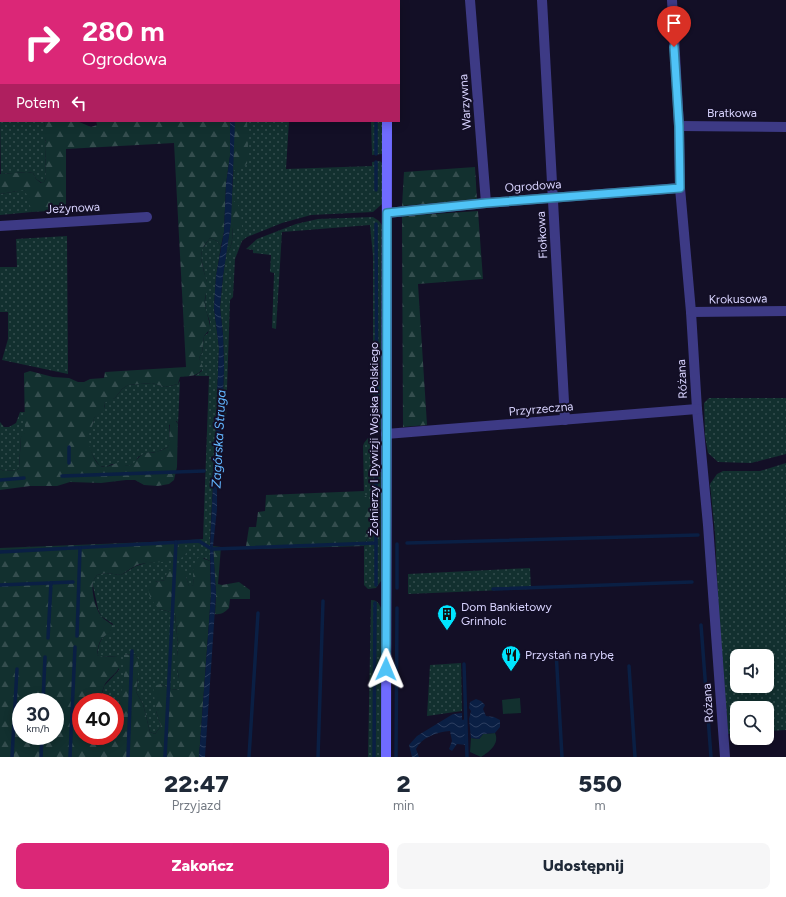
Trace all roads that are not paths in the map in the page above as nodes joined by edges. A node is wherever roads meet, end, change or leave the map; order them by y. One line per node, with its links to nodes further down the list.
1 (470, 0): 9 (street, Warzywna)
2 (542, 0): 8 (street, Fiołkowa)
3 (672, 0): 5 (street, Różana)
4 (387, 122): 10 (street, Żołnierzy I Dywizji Wojska Polskiego)
5 (679, 126): 6 (street, Bratkowa); 7 (street, Różana)
6 (786, 127)
7 (680, 188): 8 (street, Ogrodowa); 14 (street, Różana)
8 (553, 198): 9 (street, Ogrodowa); 16 (street, Fiołkowa)
9 (486, 203): 10 (street, Ogrodowa)
10 (387, 213): 17 (street, Żołnierzy I Dywizji Wojska Polskiego)
11 (147, 217): 12 (street, Jeżynowa)
12 (0, 226)
13 (786, 311): 14 (street, Krokusowa)
14 (692, 312): 15 (street, Różana)
15 (697, 409): 16 (street, Przyrzeczna); 19 (street, Różana)
16 (565, 420): 17 (street, Przyrzeczna)
17 (386, 434): 18 (street, Żołnierzy I Dywizji Wojska Polskiego)
18 (386, 757)
19 (725, 757)

